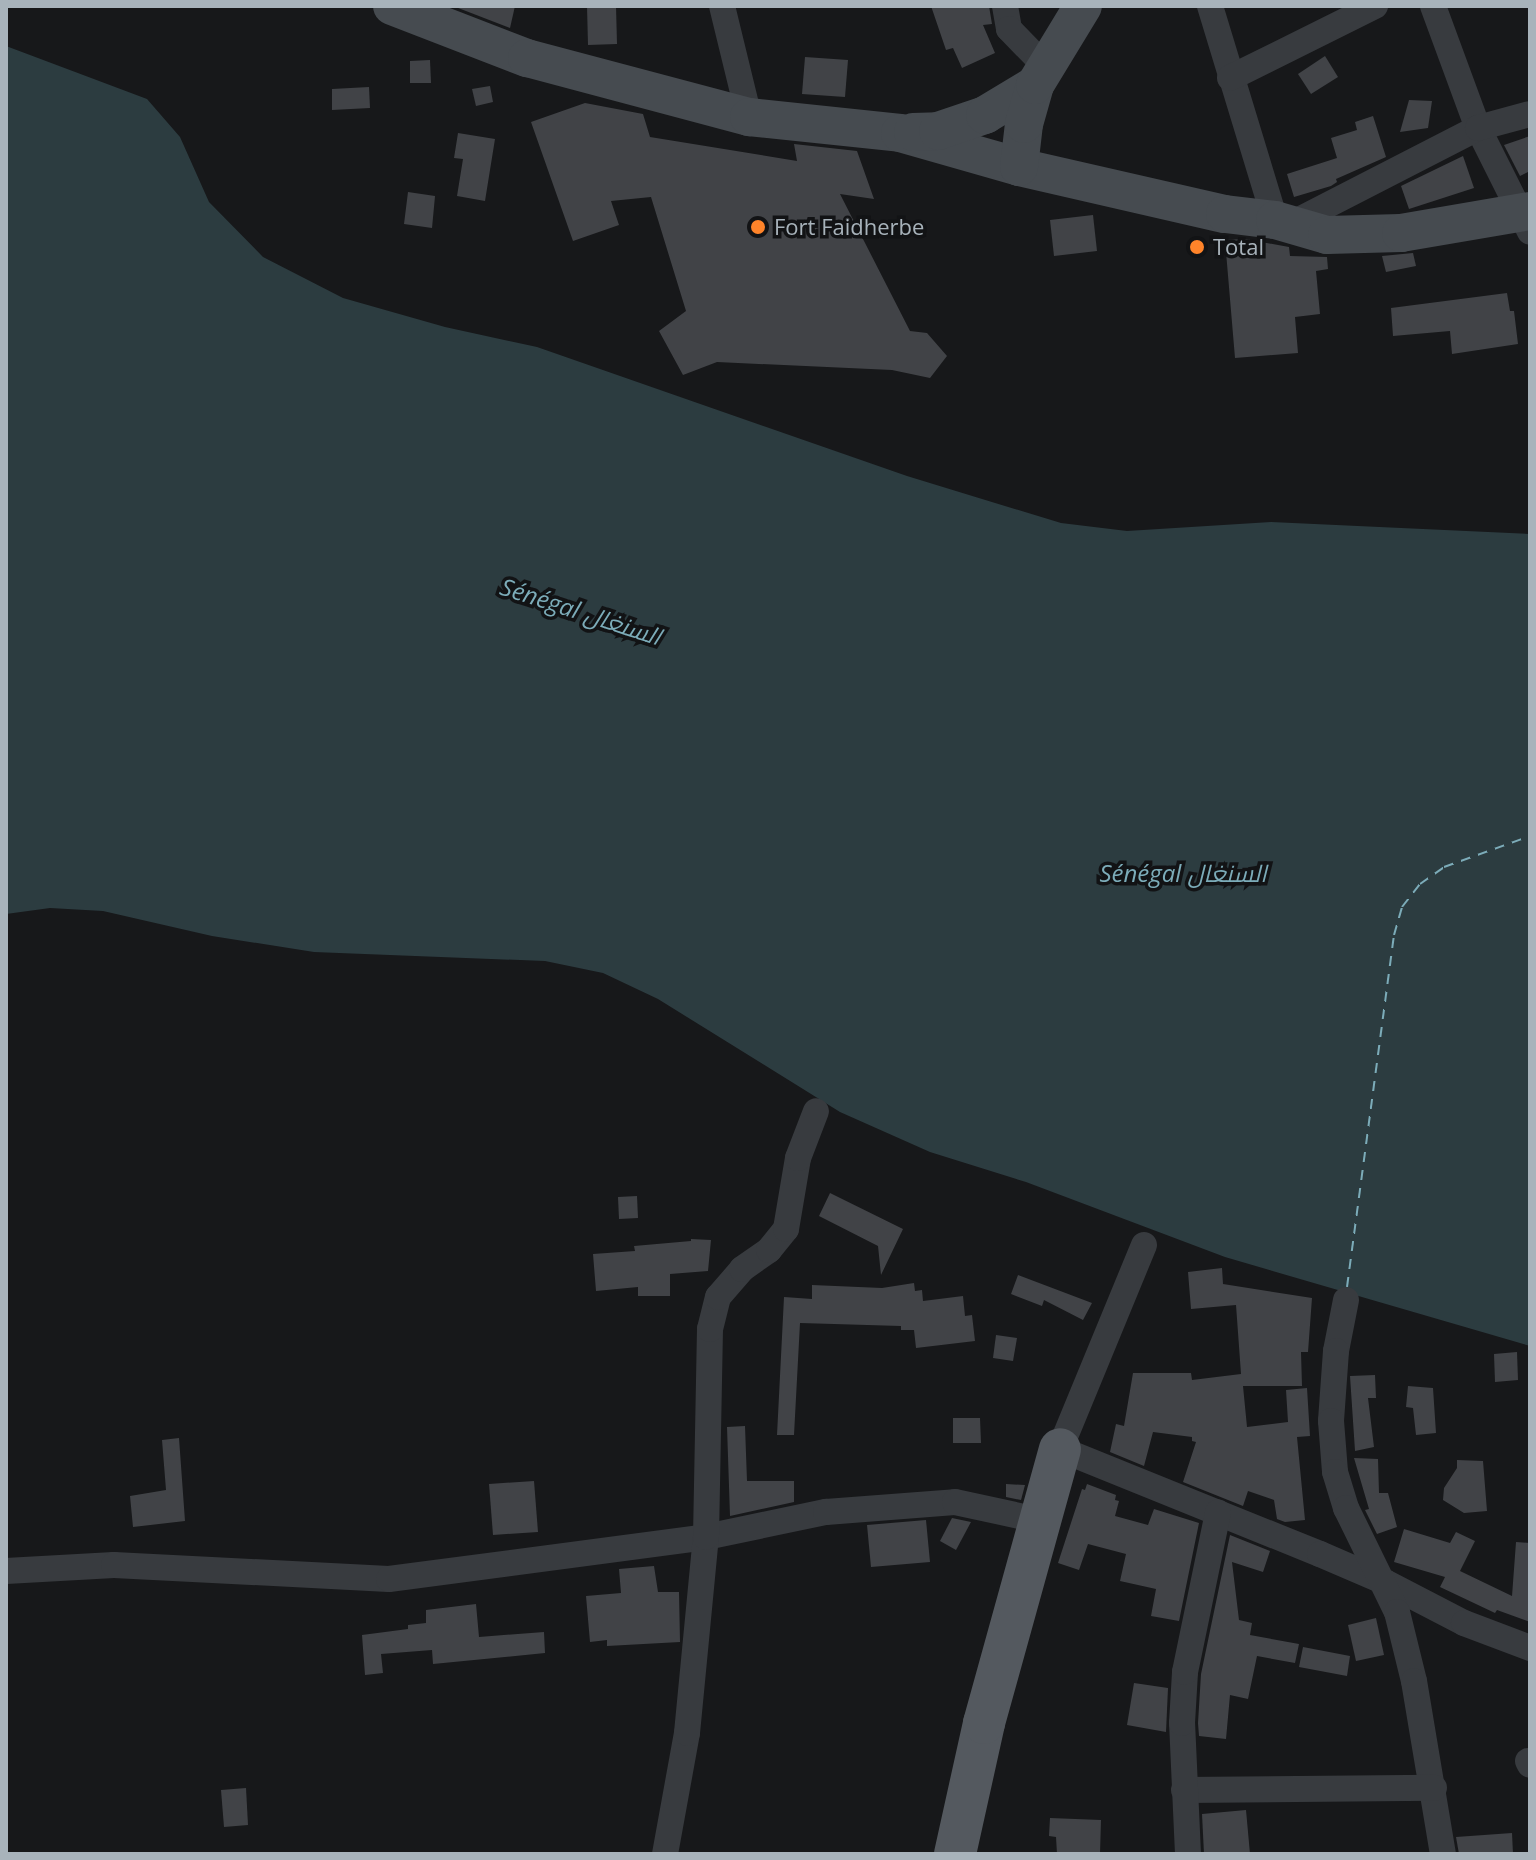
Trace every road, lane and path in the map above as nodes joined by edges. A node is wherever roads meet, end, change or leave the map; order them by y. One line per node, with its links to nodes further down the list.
1 (722, 6): 12 (street)
2 (1005, 6): 9 (street)
3 (1083, 6): 9 (street)
4 (1210, 6): 10 (street)
5 (1375, 6): 8 (street)
6 (1433, 6): 13 (street)
7 (404, 9): 12 (street)
8 (1346, 13): 10 (street)
9 (1041, 76): 14 (street); 15 (street)
10 (1230, 78): 17 (street)
11 (1530, 114): 13 (street)
12 (749, 117): 14 (street)
13 (1478, 128): 16 (street); 17 (street)
14 (900, 133): 15 (street)
15 (1019, 167): 17 (street)
16 (1526, 219): 17 (street)
17 (1283, 222)
18 (816, 1111): 24 (street)
19 (1144, 1245): 21 (street)
20 (1346, 1300): 26 (street)
21 (1060, 1449): 22 (street); 23 (main road)
22 (1218, 1512): 26 (street); 29 (street)
23 (1043, 1521): 24 (street); 31 (main road)
24 (706, 1537): 25 (street); 30 (street)
25 (6, 1571)
26 (1385, 1582): 27 (street); 28 (street)
27 (1530, 1648)
28 (1434, 1788): 29 (street); 33 (street)
29 (1184, 1790): 32 (street)
30 (665, 1854)
31 (955, 1854)
32 (1188, 1854)
33 (1443, 1854)

